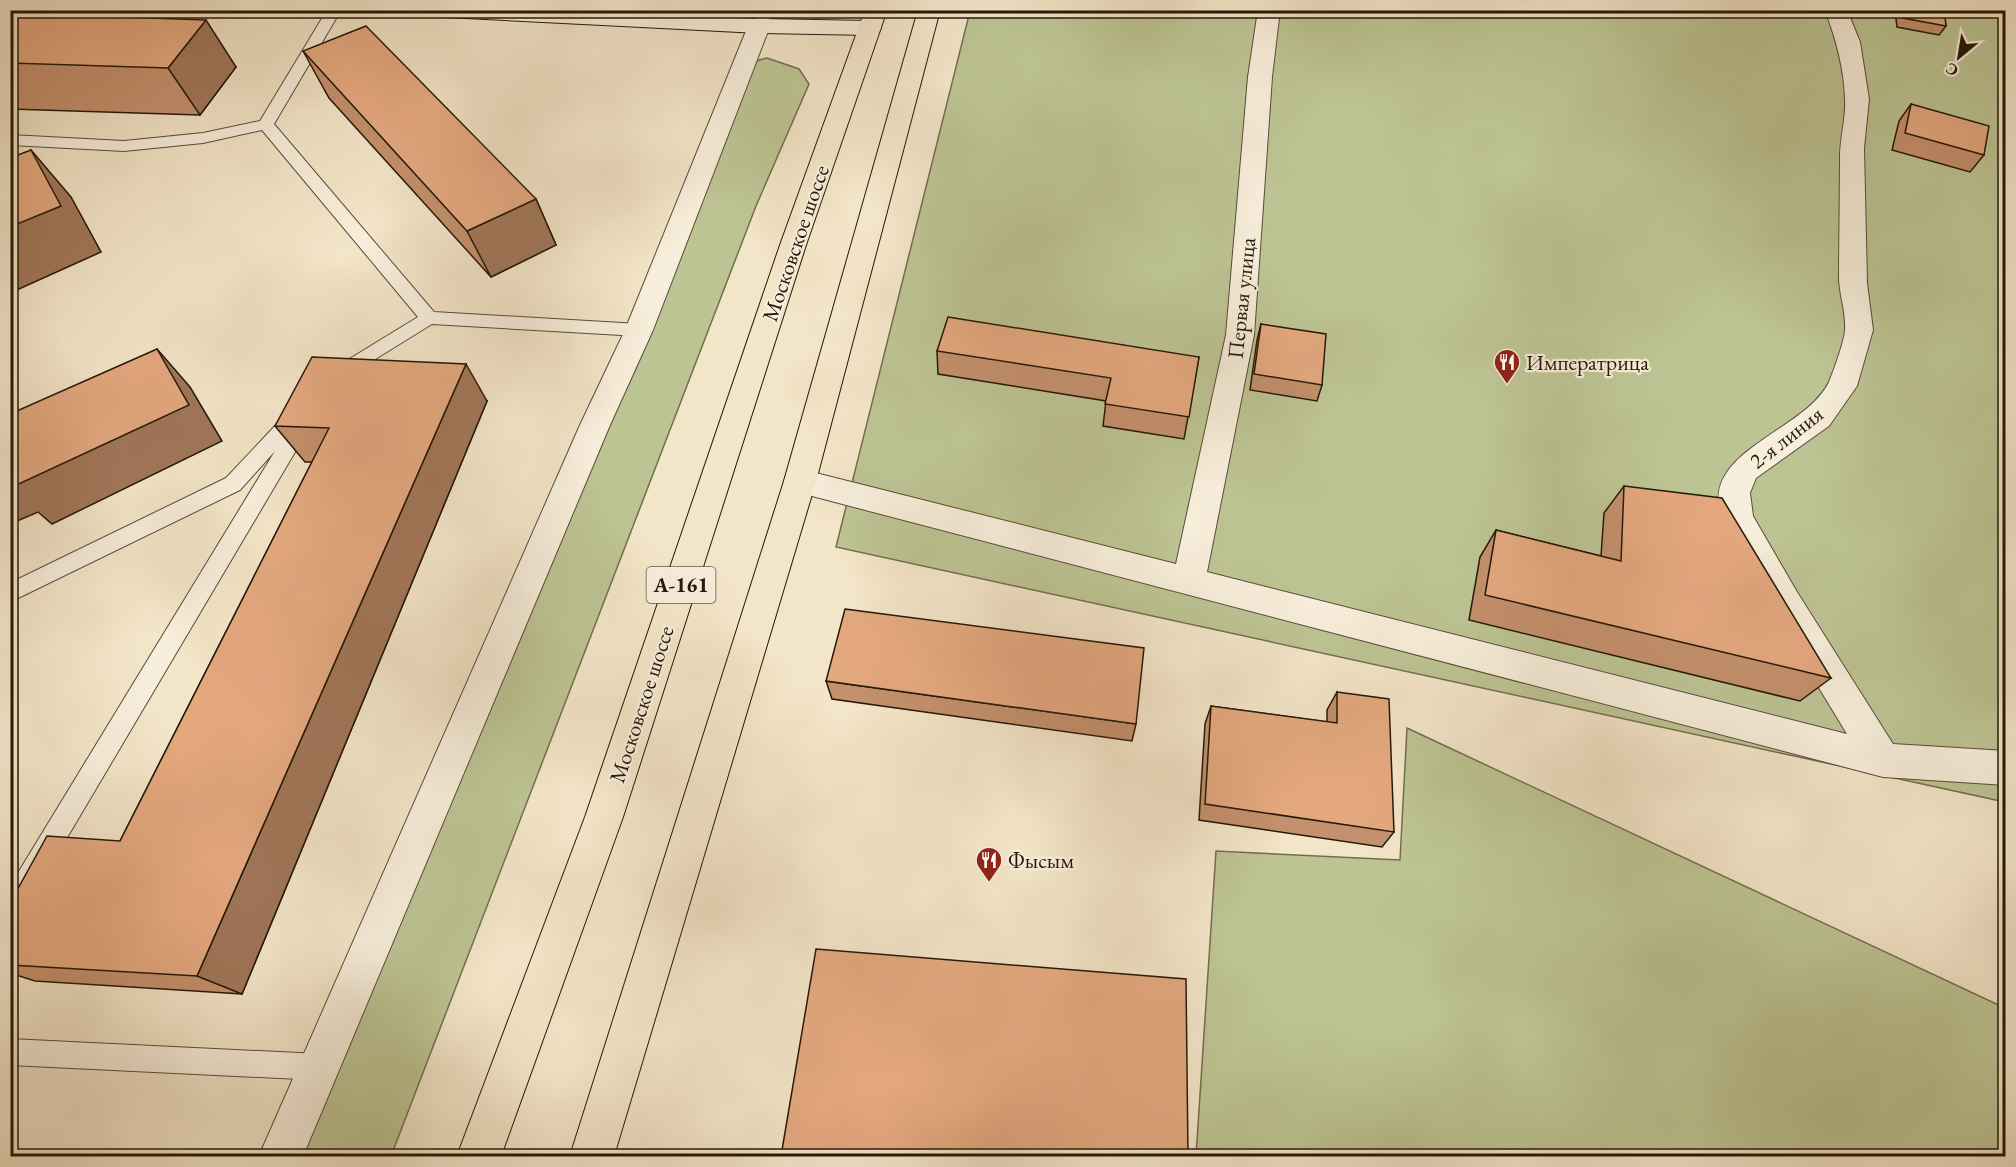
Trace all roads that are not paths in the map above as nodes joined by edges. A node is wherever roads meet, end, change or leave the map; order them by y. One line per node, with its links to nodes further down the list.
1 (334, 10): 8 (lane)
2 (445, 10): 6 (street)
3 (929, 10): 13 (highway)
4 (1269, 10): 14 (street, Первая улица)
5 (1836, 10): 16 (street, 2-я линия)
6 (763, 18): 7 (street); 11 (street)
7 (873, 19): 22 (highway, Московское шоссе / А-161)
8 (266, 124): 9 (lane); 10 (lane)
9 (10, 140)
10 (429, 318): 11 (lane); 12 (lane)
11 (639, 330): 20 (street)
12 (326, 383)
13 (800, 481): 14 (street); 23 (highway)
14 (1189, 582): 16 (street)
15 (10, 593): 18 (lane)
16 (1882, 760): 17 (street)
17 (2006, 768)
18 (10, 910)
19 (10, 1052): 20 (lane)
20 (320, 1067): 21 (street)
21 (281, 1156)
22 (479, 1156)
23 (592, 1156)

